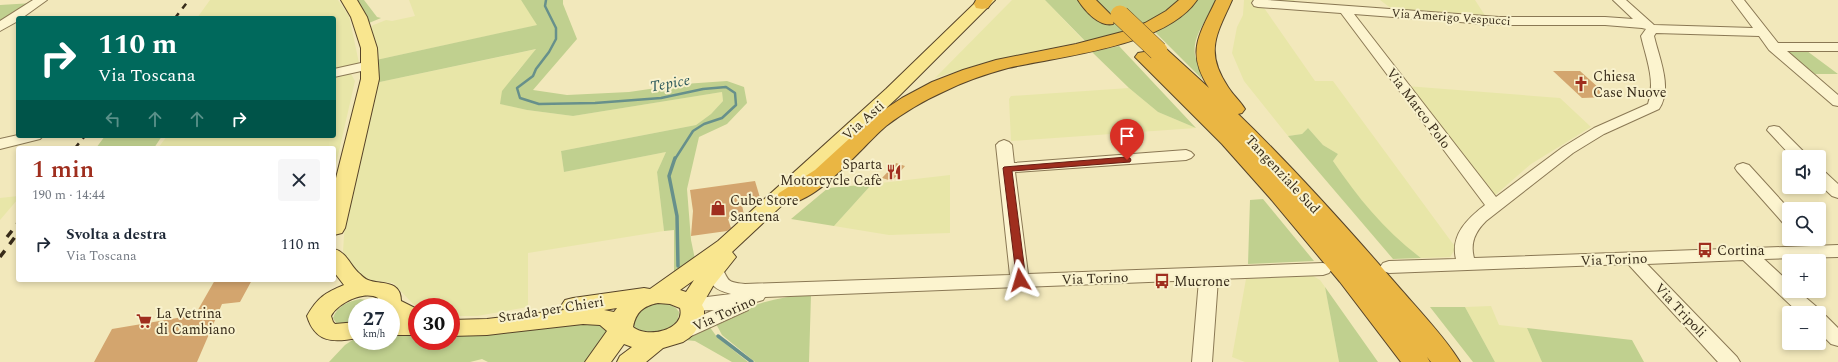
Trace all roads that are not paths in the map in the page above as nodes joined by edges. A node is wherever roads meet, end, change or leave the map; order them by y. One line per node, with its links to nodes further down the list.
1 (41, 0): 15 (street)
2 (349, 0): 21 (main road)
3 (1086, 0): 14 (highway, Tangenziale Sud)
4 (1104, 0): 14 (highway, Tangenziale Sud)
5 (1189, 0): 34 (highway)
6 (1224, 0): 38 (highway)
7 (1376, 0): 13 (street)
8 (1619, 0): 16 (street)
9 (1738, 0): 17 (street)
10 (988, 1): 34 (main road, Via Asti); 54 (main road, Via Asti)
11 (1258, 3): 12 (street, Via Amerigo Vespucci)
12 (1344, 9): 13 (street, Via Amerigo Vespucci); 35 (street, Via Marco Polo)
13 (1390, 12): 16 (street, Via Amerigo Vespucci)
14 (1113, 18): 20 (highway, Tangenziale Sud)
15 (0, 26)
16 (1648, 26): 17 (street, Via Amerigo Vespucci); 35 (street)
17 (1762, 32): 18 (street)
18 (1774, 47): 19 (street); 23 (street)
19 (1838, 48)
20 (1151, 54): 38 (highway, Tangenziale Sud); 70 (highway, Tangenziale Sud)
21 (370, 66): 22 (street); 37 (main road)
22 (336, 73)
23 (1838, 102)
24 (1774, 130): 28 (street)
25 (26, 138): 26 (street)
26 (0, 144)
27 (1004, 145): 30 (street)
28 (1794, 150)
29 (1186, 155): 30 (street)
30 (1007, 168): 50 (street)
31 (1743, 168): 36 (street)
32 (1826, 182): 33 (street)
33 (1838, 194)
34 (787, 198): 47 (main road, Via Asti)
35 (1494, 206): 45 (street)
36 (1782, 211)
37 (336, 220)
38 (1334, 228): 71 (highway, Tangenziale Sud)
39 (1807, 246): 42 (street, Via Torino)
40 (1818, 246): 41 (street, Via Torino)
41 (1838, 251)
42 (1748, 254): 43 (street, Via Torino); 58 (street)
43 (1632, 258): 45 (street, Via Torino); 72 (street, Via Tripoli)
44 (336, 259): 51 (main road)
45 (1467, 264): 46 (street, Via Torino)
46 (1389, 267)
47 (714, 268): 52 (street, Via Torino); 57 (main road, Via Asti)
48 (1323, 269): 49 (street, Via Torino)
49 (1209, 273): 50 (street, Via Torino); 69 (street)
50 (1020, 280): 52 (street, Via Torino)
51 (363, 288): 53 (main road); 56 (main road)
52 (796, 289): 55 (street, Via Torino)
53 (333, 290): 63 (main road)
54 (655, 295): 57 (main road); 59 (main road, Strada per Chieri); 60 (main road)
55 (766, 295): 57 (street, Via Torino); 64 (street, Via Torino)
56 (390, 298)
57 (690, 305): 64 (main road)
58 (1803, 306)
59 (460, 320)
60 (621, 327): 61 (main road, Strada per Chieri); 66 (main road); 67 (main road)
61 (460, 328)
62 (1826, 328): 65 (street)
63 (348, 332)
64 (682, 332): 66 (main road)
65 (1838, 339)
66 (656, 341): 68 (main road)
67 (597, 362)
68 (629, 362)
69 (1202, 362)
70 (1416, 362)
71 (1446, 362)
72 (1730, 362)

